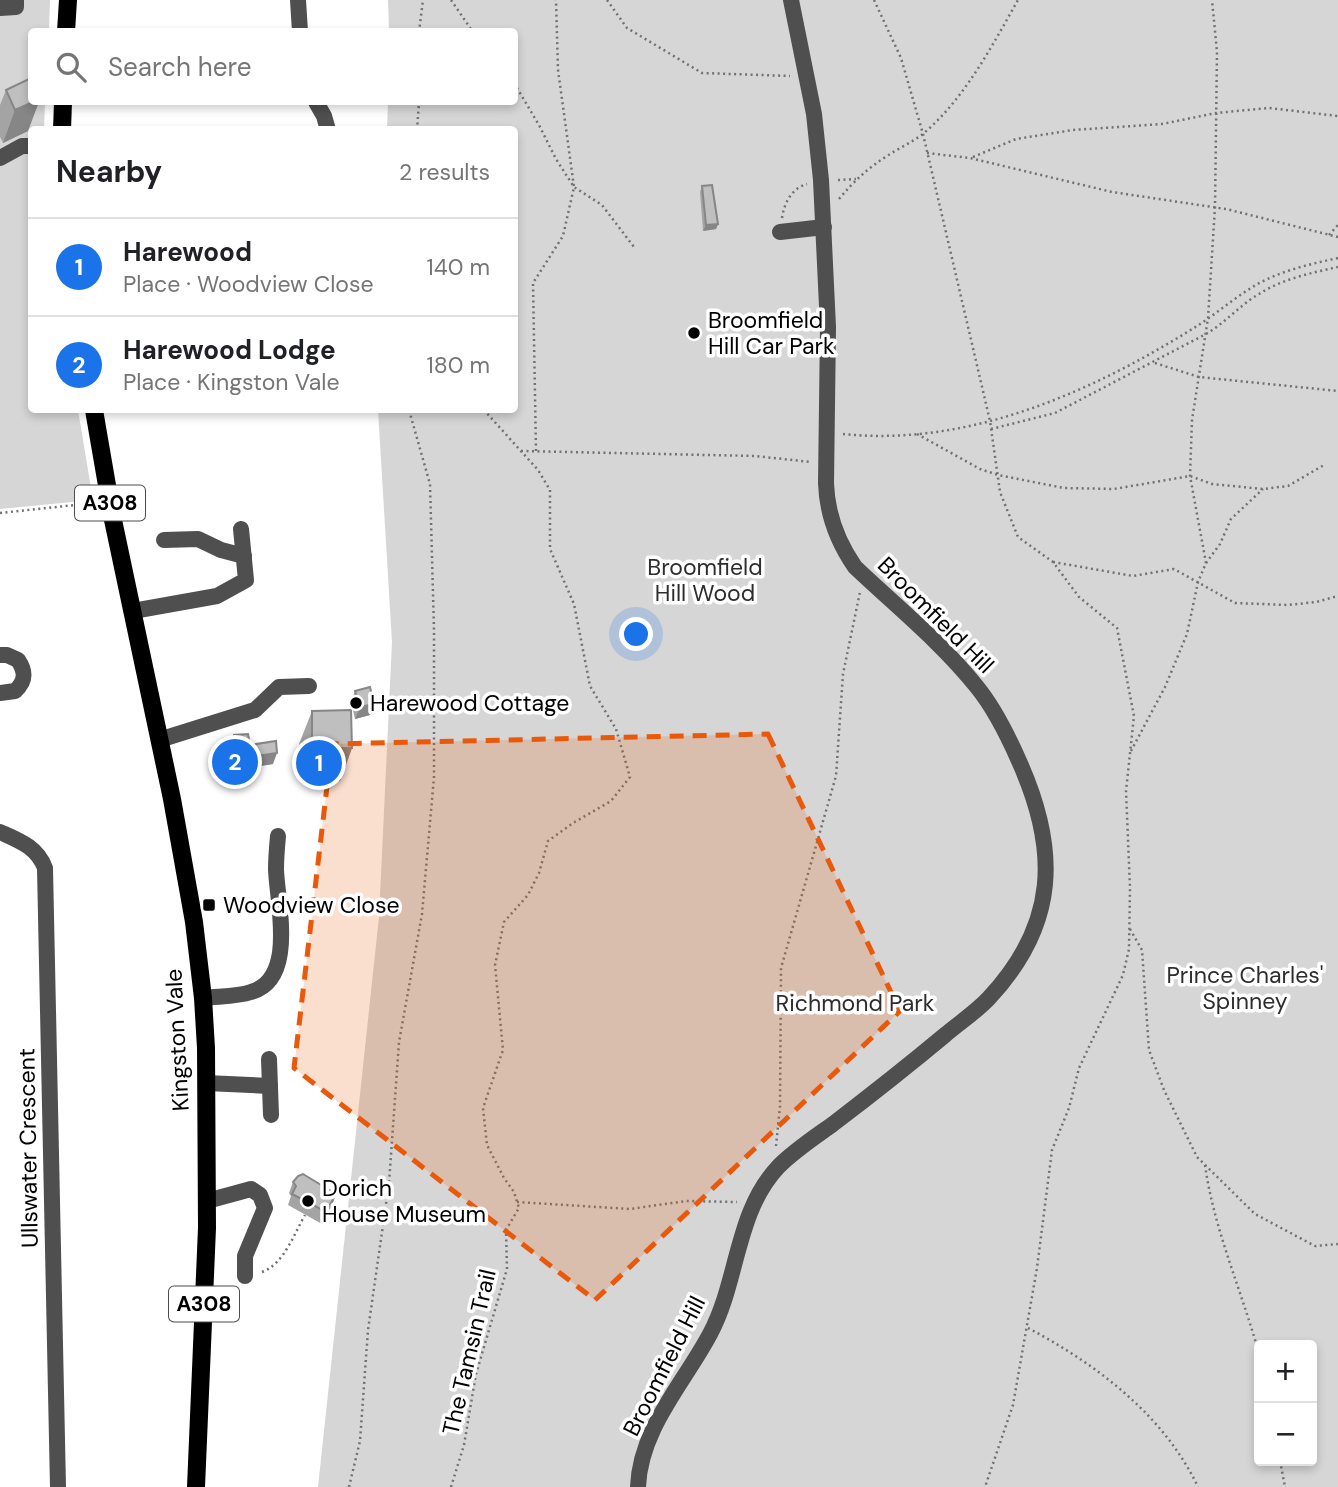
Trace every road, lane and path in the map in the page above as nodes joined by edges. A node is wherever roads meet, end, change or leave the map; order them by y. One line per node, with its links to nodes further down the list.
1 (16, 0): 12 (street)
2 (68, 0): 13 (main road)
3 (298, 0): 14 (street)
4 (423, 0): 15 (path)
5 (451, 0): 16 (path)
6 (556, 0): 32 (path)
7 (607, 0): 17 (path)
8 (791, 0): 17 (street, Broomfield Hill)
9 (874, 0): 27 (path)
10 (1018, 0): 27 (path)
11 (1212, 0): 22 (path)
12 (0, 8)
13 (66, 28)
14 (299, 28)
15 (420, 28)
16 (470, 28)
17 (807, 77): 34 (street, Broomfield Hill)
18 (518, 90): 32 (path)
19 (63, 105): 24 (main road)
20 (318, 105): 25 (street)
21 (419, 105): 26 (path)
22 (1216, 113): 23 (path); 31 (path); 33 (path)
23 (1338, 116)
24 (62, 126)
25 (327, 126)
26 (417, 126)
27 (923, 134): 29 (path); 34 (path)
28 (28, 146): 30 (street)
29 (927, 153): 31 (path); 50 (path)
30 (0, 158)
31 (970, 158): 33 (path)
32 (574, 187): 39 (path); 55 (path)
33 (1215, 207): 37 (path); 42 (path)
34 (823, 222): 36 (street); 52 (street, Broomfield Hill)
35 (1338, 225): 37 (path)
36 (780, 232)
37 (1329, 235): 38 (path)
38 (1338, 237)
39 (634, 247)
40 (1338, 258): 42 (path)
41 (1338, 267): 43 (path)
42 (1208, 318): 43 (path); 50 (path)
43 (1206, 334): 44 (path); 45 (path)
44 (1154, 363): 45 (path); 51 (path)
45 (1199, 377): 46 (path); 59 (path)
46 (1338, 391)
47 (95, 413): 71 (main road, A308)
48 (410, 413): 98 (path)
49 (487, 413): 54 (path)
50 (990, 421): 51 (path); 53 (path)
51 (991, 429): 58 (path)
52 (826, 433): 53 (path); 56 (street, Broomfield Hill)
53 (917, 434): 58 (path)
54 (519, 451): 55 (path); 88 (path)
55 (537, 451): 56 (path)
56 (825, 463): 68 (street, Broomfield Hill)
57 (1324, 465): 60 (path)
58 (998, 475): 59 (path); 66 (path)
59 (1190, 476): 60 (path); 67 (path)
60 (1263, 489): 67 (path)
61 (98, 502): 62 (path)
62 (0, 513)
63 (241, 529): 65 (street)
64 (164, 540): 65 (street)
65 (244, 556): 71 (street)
66 (1053, 562): 69 (path); 76 (path)
67 (1206, 563): 69 (path)
68 (863, 575): 85 (path); 85 (street, Broomfield Hill)
69 (1198, 583): 70 (path); 76 (path)
70 (1338, 596)
71 (131, 603): 75 (main road, Kingston Vale / A308)
72 (0, 655): 74 (street)
73 (309, 686): 75 (street)
74 (0, 694)
75 (159, 740): 80 (main road, Kingston Vale / A308)
76 (1130, 753): 79 (path)
77 (0, 832): 96 (street, Ullswater Crescent)
78 (278, 836): 80 (street)
79 (1129, 926): 86 (path); 93 (path)
80 (202, 998): 82 (main road, Kingston Vale / A308)
81 (269, 1059): 83 (street)
82 (206, 1083): 83 (street); 87 (main road, Kingston Vale / A308)
83 (270, 1086): 84 (street)
84 (271, 1115)
85 (779, 1166): 89 (street, Broomfield Hill)
86 (1205, 1166): 91 (path); 94 (path)
87 (207, 1201): 92 (street); 97 (main road, Kingston Vale / A308)
88 (517, 1202): 89 (path); 99 (path, The Tamsin Trail)
89 (754, 1203): 100 (street, Broomfield Hill)
90 (305, 1215): 92 (path)
91 (1338, 1244)
92 (245, 1276)
93 (1027, 1328): 101 (path); 102 (path)
94 (1255, 1340)
95 (1281, 1466): 103 (path)
96 (58, 1487)
97 (196, 1487)
98 (349, 1487)
99 (452, 1487)
100 (638, 1487)
101 (985, 1487)
102 (1198, 1487)
103 (1285, 1487)

